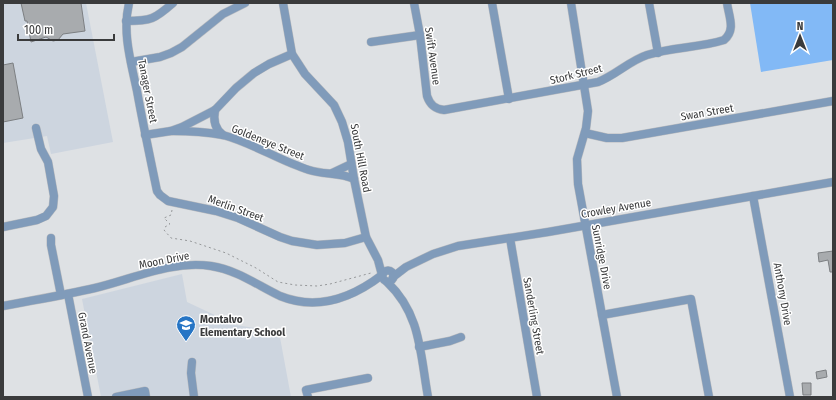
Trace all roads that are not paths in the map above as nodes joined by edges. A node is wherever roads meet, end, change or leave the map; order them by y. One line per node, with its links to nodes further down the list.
1 (129, 3): 10 (street, Tanager Street)
2 (173, 3): 10 (street)
3 (246, 3): 15 (street)
4 (283, 3): 14 (street, South Hill Road)
5 (414, 3): 11 (street, Swift Avenue)
6 (492, 3): 17 (street)
7 (571, 3): 16 (street, Sunridge Drive)
8 (649, 3): 13 (street)
9 (726, 3): 13 (street, Stork Street)
10 (126, 21): 15 (street, Tanager Street)
11 (420, 35): 12 (street); 19 (street, Swift Avenue)
12 (371, 42)
13 (658, 53): 16 (street, Stork Street)
14 (292, 54): 20 (street); 26 (street, South Hill Road)
15 (131, 62): 24 (street, Tanager Street)
16 (585, 85): 17 (street, Stork Street); 23 (street, Sunridge Drive)
17 (509, 99): 19 (street, Stork Street)
18 (833, 101): 23 (street, Swan Street)
19 (437, 109)
20 (215, 110): 22 (street); 25 (street)
21 (36, 128): 32 (street)
22 (171, 131): 24 (street); 25 (street, Goldeneye Street)
23 (585, 133): 31 (street, Sunridge Drive)
24 (145, 135): 33 (street, Merlin Street)
25 (223, 135): 27 (street, Goldeneye Street)
26 (351, 164): 27 (street); 28 (street, South Hill Road)
27 (332, 173): 28 (street, Goldeneye Street)
28 (354, 179): 33 (street, South Hill Road)
29 (833, 182): 30 (street, Crowley Avenue)
30 (753, 196): 31 (street, Crowley Avenue); 53 (street, Anthony Drive)
31 (584, 225): 35 (street, Crowley Avenue); 39 (street, Sunridge Drive)
32 (3, 227)
33 (366, 237): 36 (street, South Hill Road)
34 (52, 238): 37 (street, Grand Avenue)
35 (510, 238): 36 (street, Crowley Avenue); 50 (street, Sanderling Street)
36 (388, 276): 37 (street, Moon Drive); 41 (street)
37 (64, 294): 38 (street, Moon Drive); 44 (street, Grand Avenue)
38 (3, 306)
39 (602, 314): 51 (street, Sunridge Drive); 52 (street)
40 (461, 337): 41 (street)
41 (419, 347): 49 (street)
42 (192, 362): 47 (street)
43 (368, 378): 48 (street)
44 (88, 397)
45 (116, 397): 46 (street)
46 (146, 397)
47 (194, 397)
48 (308, 397)
49 (428, 397)
50 (537, 397)
51 (617, 397)
52 (709, 397)
53 (790, 397)

